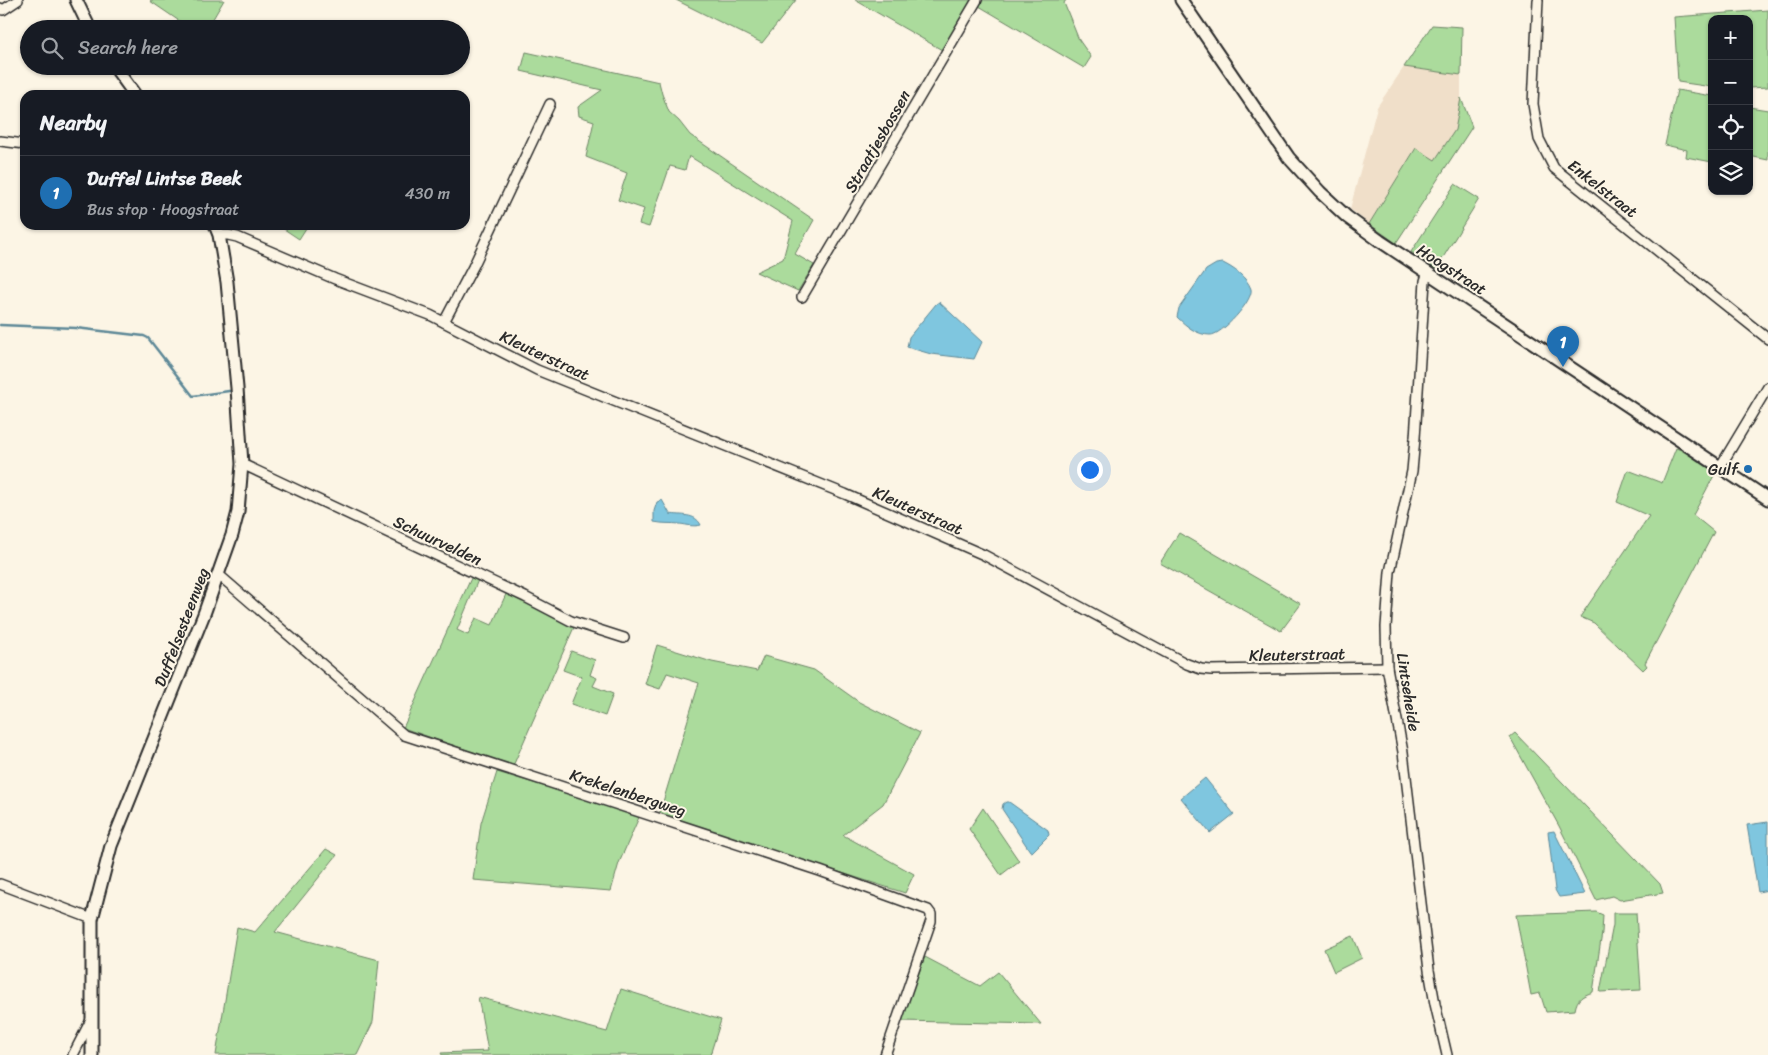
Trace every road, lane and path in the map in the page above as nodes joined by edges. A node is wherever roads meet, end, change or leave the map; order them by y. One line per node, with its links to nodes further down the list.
1 (18, 0): 6 (street)
2 (76, 0): 7 (street)
3 (976, 0): 15 (street, Straatjesbossen)
4 (1181, 0): 14 (street, Hoogstraat)
5 (1538, 0): 17 (street, Enkelstraat)
6 (0, 8)
7 (86, 20)
8 (121, 75): 9 (street)
9 (131, 90)
10 (550, 104): 16 (street)
11 (0, 141): 12 (street)
12 (20, 143)
13 (217, 230): 16 (street, Kleuterstraat); 19 (street, Duffelsesteenweg)
14 (1428, 272): 20 (street, Hoogstraat); 24 (street, Lintseheide)
15 (802, 297)
16 (444, 322): 24 (street, Kleuterstraat)
17 (1768, 339)
18 (1768, 387): 20 (street)
19 (242, 464): 22 (street, Duffelsesteenweg); 23 (street, Schuurvelden)
20 (1720, 467): 21 (street, Hoogstraat)
21 (1768, 499)
22 (219, 575): 26 (street, Duffelsesteenweg); 30 (street, Krekelenbergweg)
23 (624, 638)
24 (1387, 667): 31 (street, Lintseheide)
25 (0, 884): 26 (street)
26 (92, 919): 27 (street, Duffelsesteenweg)
27 (91, 1020): 28 (street, Duffelsesteenweg); 29 (street, Duffelsesteenweg)
28 (73, 1055)
29 (92, 1055)
30 (885, 1055)
31 (1447, 1055)

